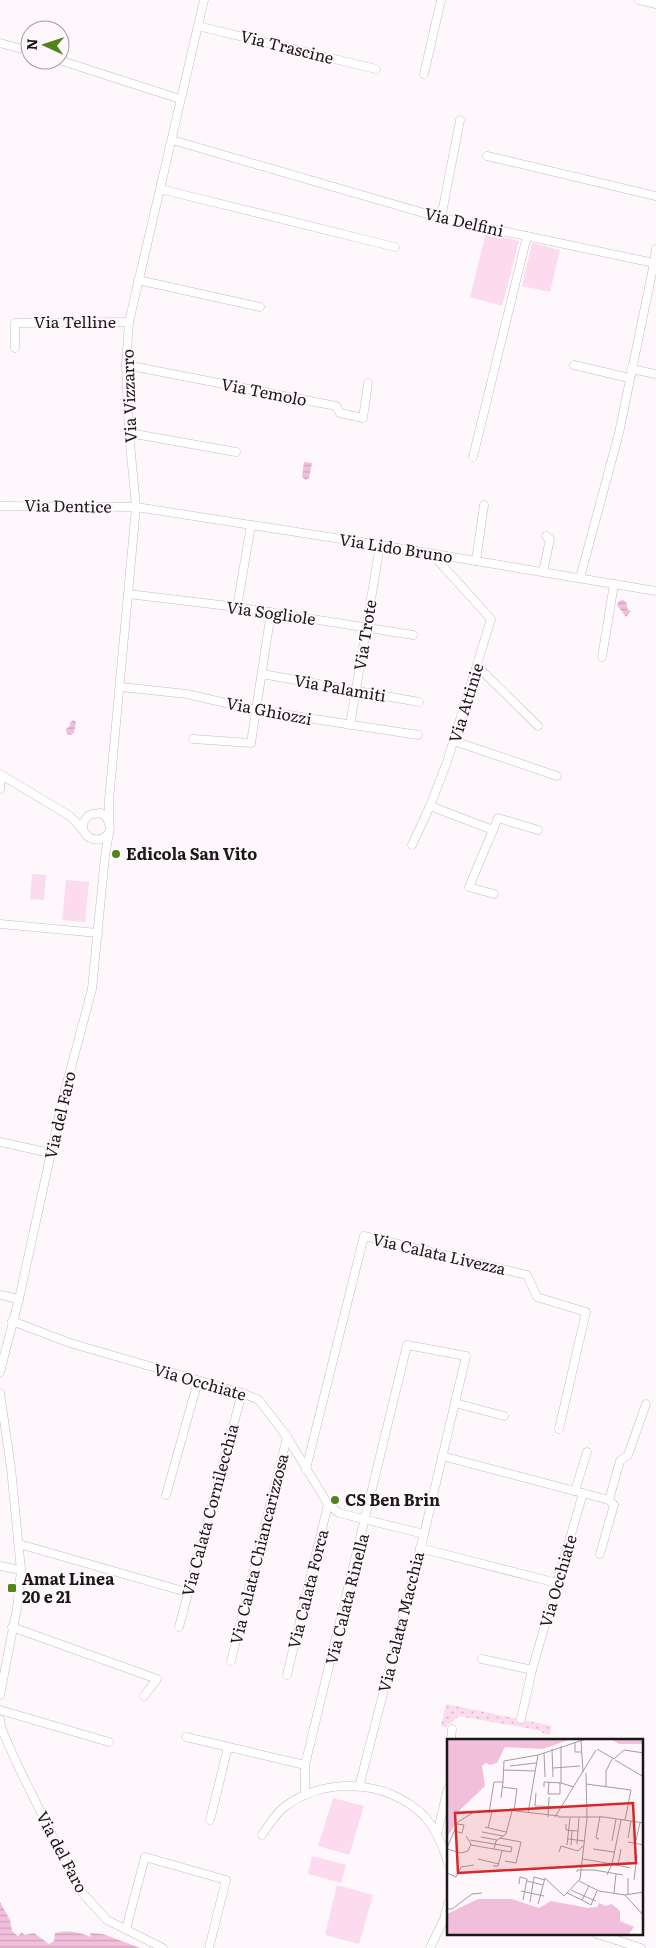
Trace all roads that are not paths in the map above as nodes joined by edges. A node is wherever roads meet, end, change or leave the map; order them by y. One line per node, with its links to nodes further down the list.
1 (204, 0): 5 (street, Via Vizzarro)
2 (441, 0): 10 (street)
3 (639, 0): 4 (street)
4 (656, 4)
5 (198, 26): 9 (street, Via Trascine); 11 (street, Via Vizzarro)
6 (0, 42): 7 (street)
7 (20, 47)
8 (70, 64): 11 (street)
9 (376, 68)
10 (424, 74)
11 (180, 99): 13 (street, Via Vizzarro)
12 (460, 120): 17 (street)
13 (172, 140): 15 (street, Via Vizzarro); 17 (street, Via Delfini)
14 (487, 156): 16 (street)
15 (160, 188): 19 (street); 22 (street, Via Vizzarro)
16 (656, 196)
17 (440, 218): 18 (street, Via Delfini)
18 (526, 236): 21 (street, Via Delfini); 34 (street)
19 (395, 247)
20 (656, 249): 21 (street)
21 (655, 263): 28 (street)
22 (138, 280): 23 (street); 24 (street, Via Vizzarro)
23 (260, 307)
24 (129, 322): 25 (street, Via Telline); 26 (street, Via Vizzarro)
25 (15, 348)
26 (126, 365): 31 (street, Via Temolo); 32 (street, Via Vizzarro)
27 (574, 365): 30 (street)
28 (631, 369): 29 (street); 30 (street)
29 (656, 374)
30 (629, 378): 44 (street)
31 (368, 382)
32 (129, 433): 33 (street); 37 (street, Via Vizzarro)
33 (236, 452)
34 (473, 457)
35 (484, 505): 42 (street)
36 (0, 506): 37 (street, Via Dentice)
37 (136, 507): 38 (street, Via Lido Bruno); 47 (street, Via Vizzarro)
38 (251, 525): 40 (street, Via Lido Bruno); 48 (street)
39 (546, 536): 43 (street)
40 (380, 544): 41 (street, Via Lido Bruno); 50 (street, Via Trote)
41 (432, 554): 42 (street, Via Lido Bruno); 53 (street, Via Attinie)
42 (476, 561): 43 (street, Via Lido Bruno)
43 (543, 572): 44 (street, Via Lido Bruno)
44 (580, 578): 45 (street, Via Lido Bruno)
45 (614, 584): 46 (street, Via Lido Bruno); 52 (street)
46 (656, 591)
47 (128, 594): 48 (street, Via Sogliole); 55 (street, Via Vizzarro)
48 (237, 607): 49 (street, Via Sogliole)
49 (271, 612): 50 (street, Via Sogliole); 54 (street)
50 (367, 628): 51 (street, Via Sogliole); 56 (street, Via Trote)
51 (413, 635)
52 (602, 657)
53 (477, 666): 60 (street); 63 (street, Via Attinie)
54 (262, 674): 56 (street, Via Palamiti); 58 (street)
55 (121, 688): 58 (street, Via Ghiozzi); 67 (street, Via Vizzarro)
56 (356, 691): 57 (street, Via Palamiti); 59 (street, Via Trote)
57 (419, 702)
58 (256, 710): 59 (street, Via Ghiozzi); 62 (street)
59 (350, 725): 61 (street, Via Ghiozzi)
60 (538, 726)
61 (418, 735)
62 (193, 739)
63 (454, 741): 65 (street); 68 (street, Via Attinie)
64 (1, 774): 66 (street); 70 (street)
65 (557, 776)
66 (0, 788)
67 (109, 800): 69 (street, Via Vizzarro); 72 (street, Via Vizzarro)
68 (430, 806): 74 (street); 78 (street, Via Attinie)
69 (100, 813): 71 (street); 72 (street)
70 (70, 816): 71 (street); 73 (street)
71 (87, 817): 73 (street)
72 (109, 822): 76 (street, Via Vizzarro)
73 (83, 830): 77 (street)
74 (493, 830): 75 (street); 80 (street)
75 (538, 830)
76 (107, 835): 77 (street); 79 (street, Via del Faro)
77 (95, 840): 79 (street)
78 (412, 845)
79 (105, 856): 82 (street, Via del Faro)
80 (494, 894)
81 (0, 924): 82 (street)
82 (98, 933): 84 (street, Via del Faro)
83 (0, 1142): 84 (street)
84 (50, 1153): 86 (street, Via del Faro)
85 (0, 1295): 86 (street)
86 (19, 1299): 87 (street, Via del Faro)
87 (12, 1321): 89 (street, Via del Faro); 90 (street, Via Occhiate)
88 (407, 1345): 93 (street, Via Calata Macchia); 106 (street, Via Calata Rinella)
89 (0, 1372)
90 (198, 1381): 92 (street, Via Occhiate); 103 (street)
91 (0, 1393): 96 (street)
92 (242, 1393): 98 (street, Via Occhiate); 116 (street, Via Calata Cornilecchia)
93 (455, 1403): 95 (street); 100 (street, Via Calata Macchia)
94 (646, 1404): 104 (street)
95 (504, 1416)
96 (2, 1422): 108 (street)
97 (559, 1429): 101 (street, Via Calata Livezza)
98 (287, 1437): 101 (street, Via Occhiate); 118 (street, Via Calata Chiancarizzosa)
99 (587, 1452): 102 (street)
100 (442, 1456): 102 (street); 107 (street, Via Calata Macchia)
101 (306, 1469): 105 (street, Via Occhiate)
102 (579, 1492): 104 (street); 113 (street, Via Occhiate)
103 (166, 1495)
104 (609, 1500): 110 (street)
105 (328, 1504): 106 (street, Via Occhiate); 120 (street, Via Calata Forca)
106 (366, 1520): 107 (street, Via Occhiate); 131 (street, Via Calata Rinella)
107 (424, 1534): 109 (street, Via Calata Macchia)
108 (19, 1544): 112 (street); 114 (street)
109 (420, 1548): 113 (street); 132 (street, Via Calata Macchia)
110 (600, 1554)
111 (0, 1566): 112 (street)
112 (21, 1570): 115 (street)
113 (557, 1583): 119 (street, Via Occhiate)
114 (183, 1591)
115 (12, 1627): 121 (street); 122 (street)
116 (179, 1627)
117 (482, 1659): 119 (street)
118 (230, 1661)
119 (532, 1670): 125 (street, Via Occhiate)
120 (287, 1675)
121 (0, 1696)
122 (144, 1696)
123 (0, 1710): 129 (street)
124 (0, 1720): 141 (street, Via del Faro)
125 (521, 1720)
126 (452, 1729): 128 (street)
127 (186, 1737): 130 (street)
128 (451, 1739)
129 (109, 1742)
130 (228, 1748): 131 (street); 136 (street)
131 (304, 1765): 133 (street, Via Calata Rinella)
132 (359, 1787): 133 (street); 137 (street)
133 (306, 1794): 138 (street)
134 (447, 1796): 135 (street)
135 (445, 1812): 137 (street)
136 (210, 1820)
137 (437, 1834): 139 (street)
138 (262, 1835)
139 (447, 1860)
140 (447, 1907): 145 (street)
141 (126, 1929): 143 (street, Via del Faro); 144 (street)
142 (614, 1937): 146 (street)
143 (163, 1948)
144 (209, 1948)
145 (430, 1948)
146 (641, 1948)

